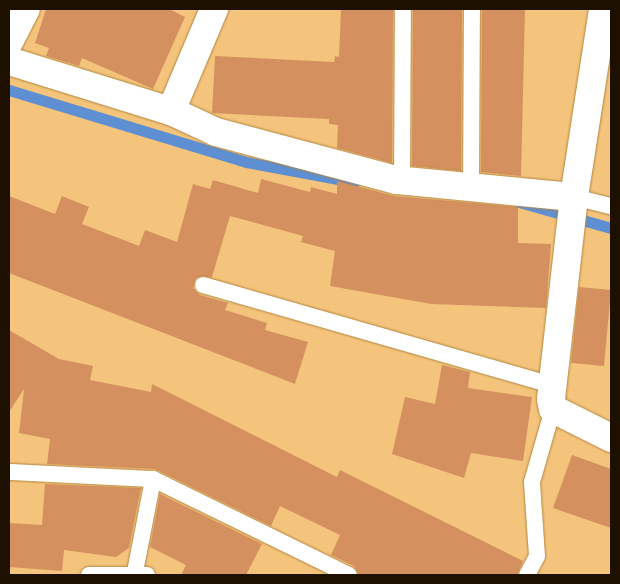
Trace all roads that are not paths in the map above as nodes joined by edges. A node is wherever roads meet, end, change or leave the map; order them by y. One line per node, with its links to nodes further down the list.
1 (26, 9): 6 (street)
2 (214, 9): 8 (street)
3 (403, 9): 9 (lane)
4 (472, 9): 10 (lane)
5 (603, 9): 11 (street)
6 (9, 42)
7 (9, 61): 8 (street)
8 (170, 111): 9 (street)
9 (402, 181): 10 (street)
10 (471, 187): 11 (street)
11 (574, 196): 12 (lane); 14 (street)
12 (611, 206)
13 (203, 285): 14 (lane)
14 (552, 397): 15 (street); 21 (lane)
15 (611, 438)
16 (9, 472): 17 (lane)
17 (153, 479): 18 (lane); 20 (lane)
18 (141, 574): 19 (lane)
19 (89, 575)
20 (349, 575)
21 (527, 575)

